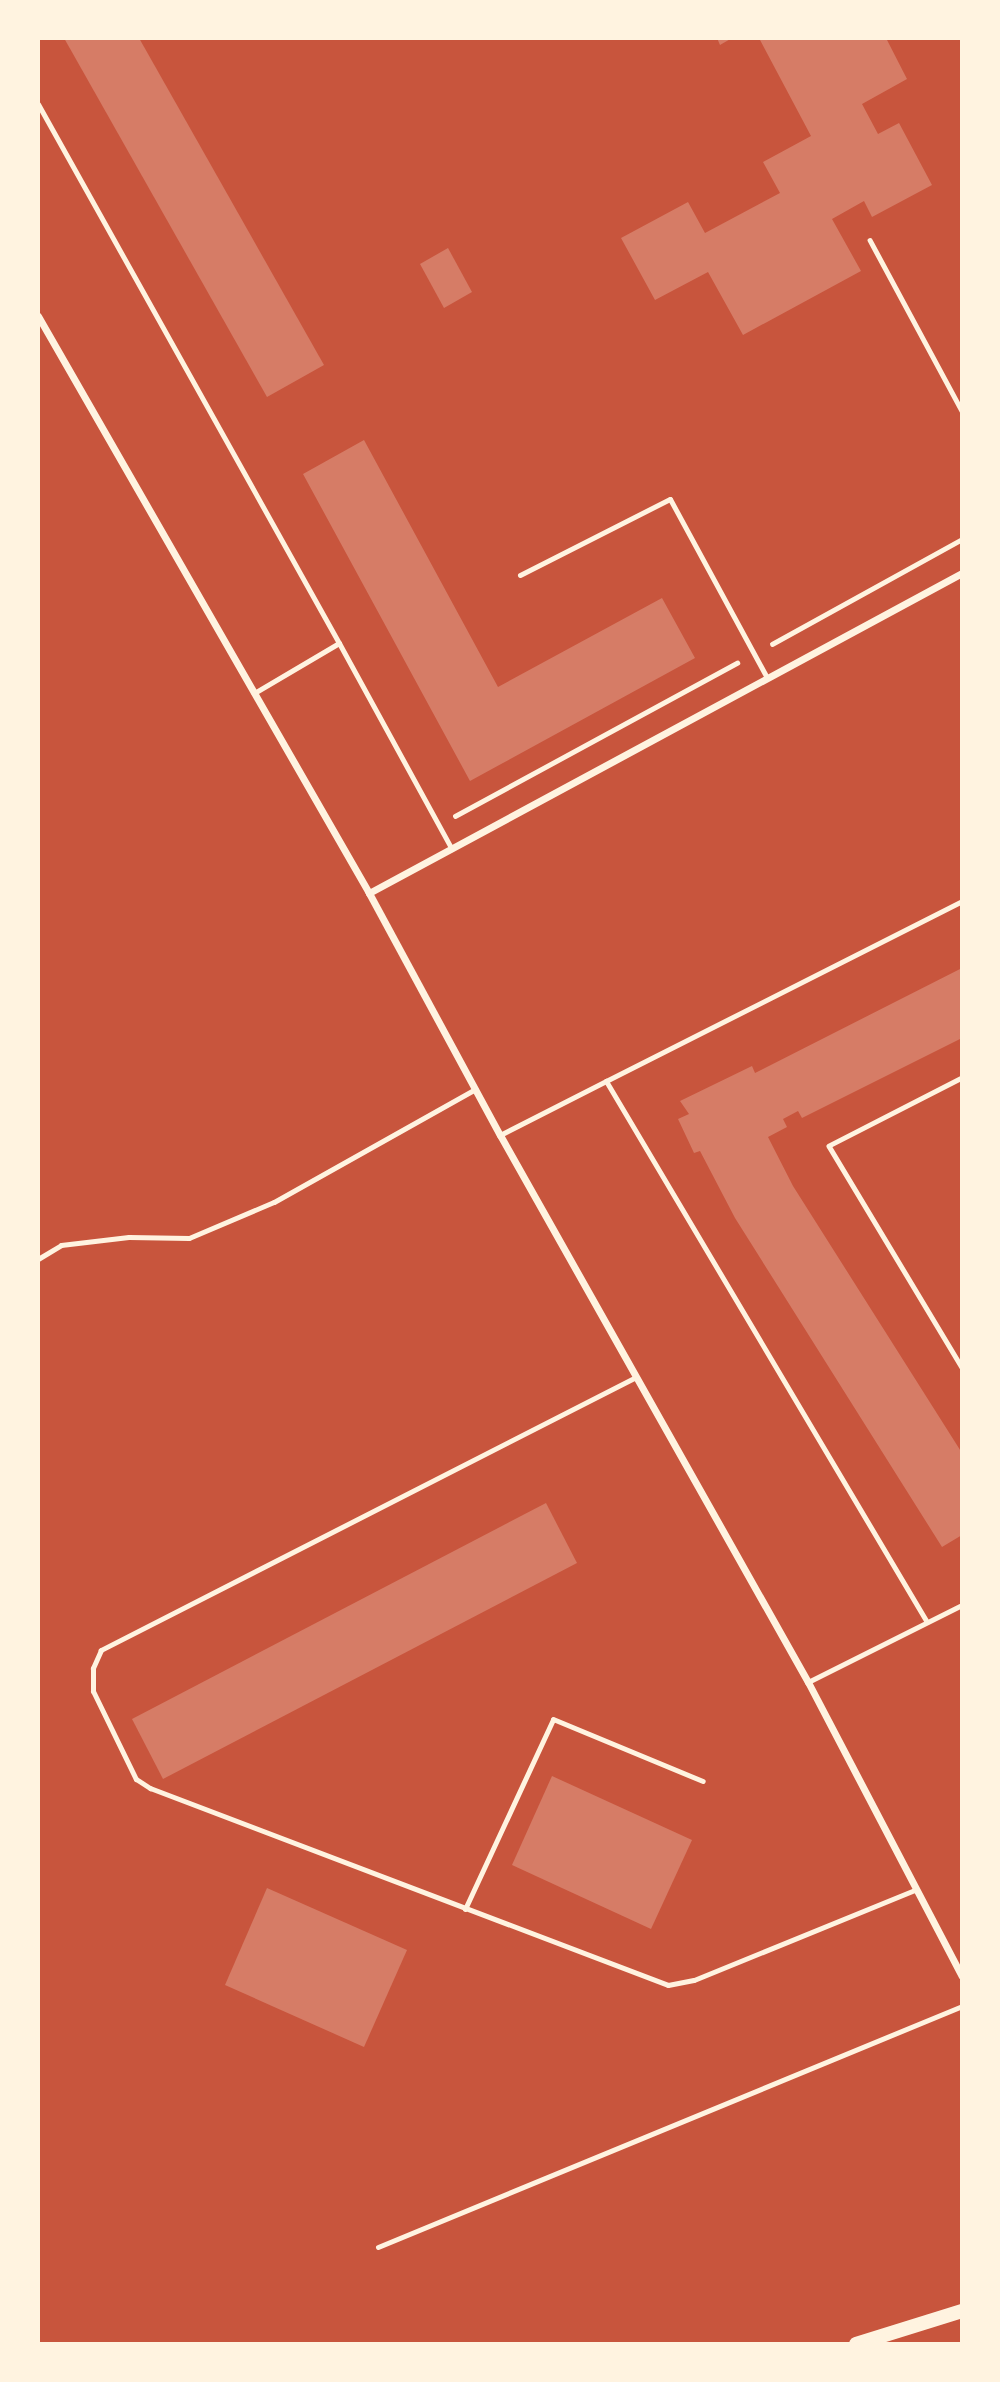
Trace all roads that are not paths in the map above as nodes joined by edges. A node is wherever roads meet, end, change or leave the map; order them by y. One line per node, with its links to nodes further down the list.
1 (38, 104): 5 (lane)
2 (38, 316): 7 (street)
3 (961, 573): 6 (street)
4 (520, 575): 6 (lane)
5 (339, 643): 7 (lane); 8 (lane)
6 (767, 678): 8 (street)
7 (254, 693): 9 (street)
8 (452, 849): 9 (street)
9 (369, 893): 12 (street)
10 (961, 901): 11 (lane)
11 (606, 1081): 13 (lane); 17 (lane)
12 (475, 1089): 13 (street); 14 (lane)
13 (500, 1135): 15 (street)
14 (38, 1259)
15 (636, 1377): 18 (street); 21 (lane)
16 (961, 1605): 17 (lane)
17 (927, 1622): 18 (lane)
18 (808, 1682): 20 (street)
19 (703, 1781): 21 (lane)
20 (915, 1891): 21 (lane); 22 (street)
21 (466, 1909)
22 (961, 1976)
23 (961, 2006): 24 (lane)
24 (378, 2247)
25 (961, 2311): 26 (main road)
26 (856, 2343)

